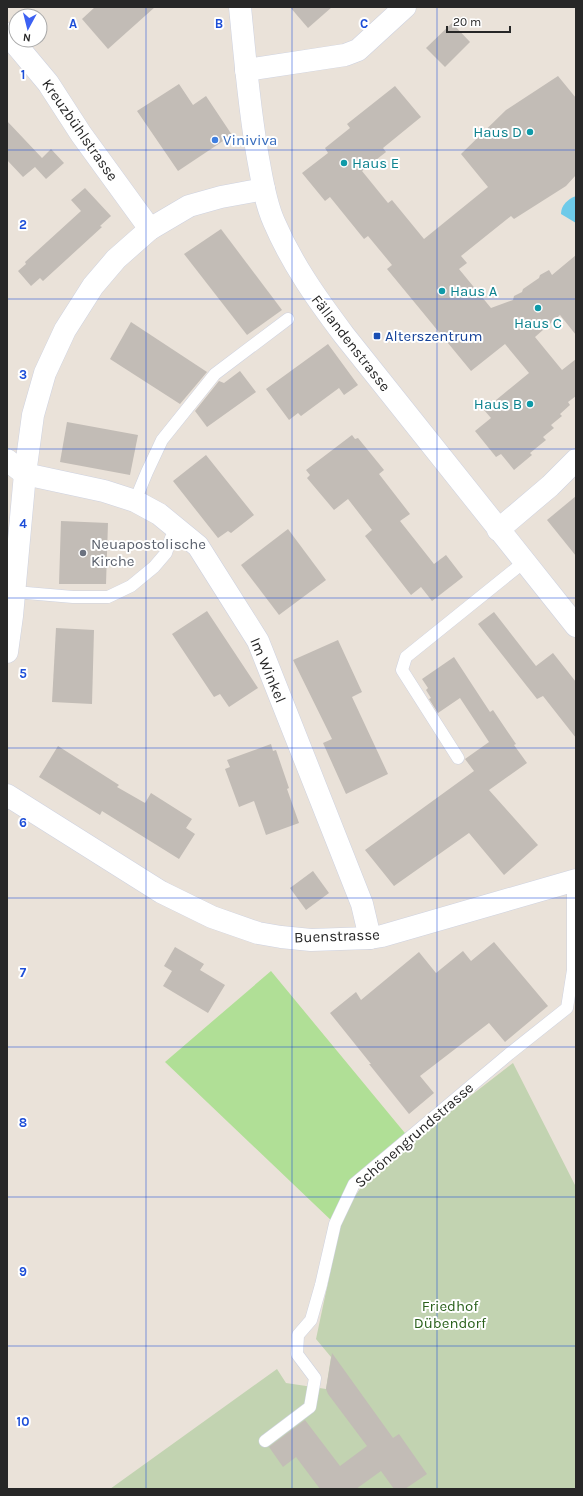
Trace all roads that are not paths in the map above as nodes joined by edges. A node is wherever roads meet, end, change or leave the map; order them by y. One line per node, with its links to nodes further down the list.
1 (240, 7): 4 (street, Fällandenstrasse)
2 (405, 7): 4 (street)
3 (7, 34): 6 (street, Kreuzbühlstrasse)
4 (246, 70): 5 (street, Fällandenstrasse)
5 (264, 188): 6 (street); 13 (street, Fällandenstrasse)
6 (150, 229): 10 (street)
7 (288, 319): 11 (lane)
8 (7, 460): 10 (street)
9 (576, 460): 13 (street)
10 (25, 474): 11 (street, Im Winkel); 15 (street)
11 (135, 501): 12 (street, Im Winkel)
12 (178, 528): 15 (lane); 21 (street, Im Winkel)
13 (498, 530): 14 (street, Fällandenstrasse)
14 (524, 562): 16 (street, Fällandenstrasse); 18 (lane)
15 (15, 592): 17 (street)
16 (576, 626)
17 (7, 652)
18 (458, 758)
19 (7, 795): 21 (street, Buenstrasse)
20 (575, 881): 21 (street, Buenstrasse); 22 (lane, Schönengrundstrasse)
21 (370, 938)
22 (265, 1441)

